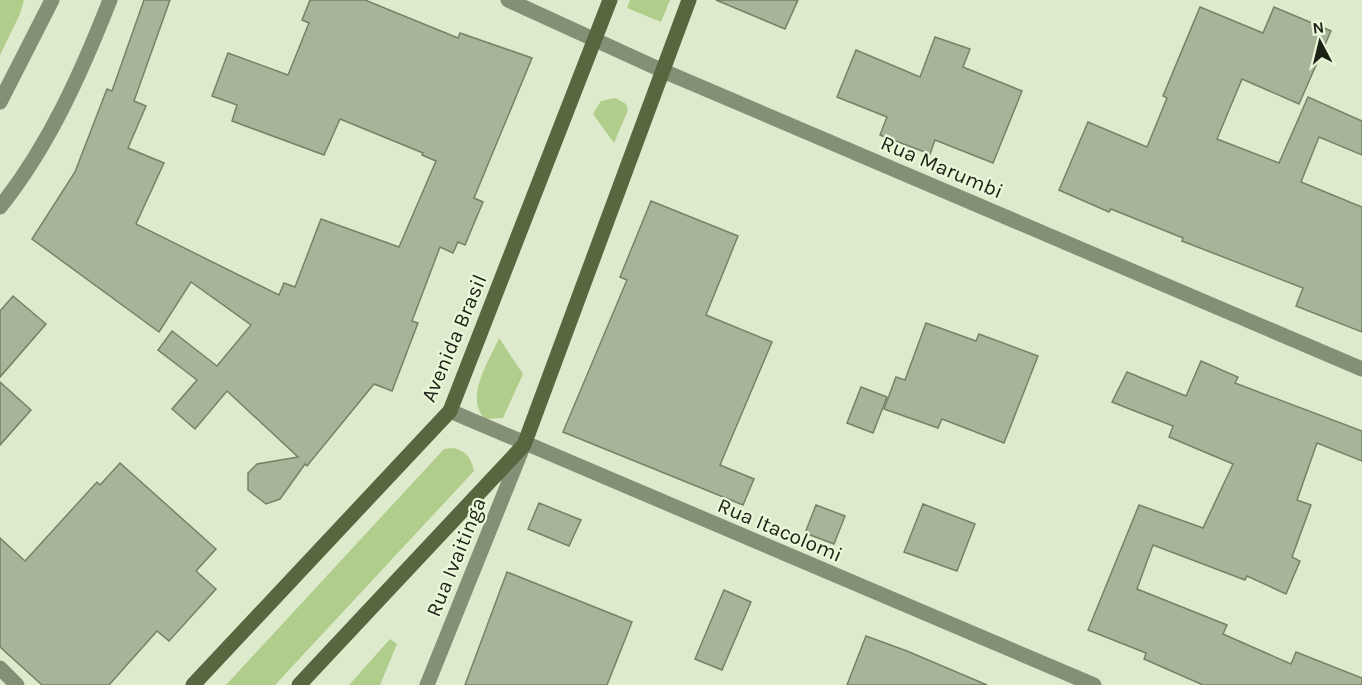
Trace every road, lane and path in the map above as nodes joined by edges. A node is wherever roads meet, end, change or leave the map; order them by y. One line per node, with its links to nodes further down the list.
1 (52, 0): 8 (street)
2 (110, 0): 9 (street)
3 (508, 0): 6 (street, Rua Marumbi)
4 (610, 0): 6 (main road, Avenida Brasil)
5 (689, 0): 7 (main road)
6 (595, 40): 7 (street, Rua Marumbi); 11 (main road, Avenida Brasil)
7 (661, 70): 10 (street, Rua Marumbi); 12 (main road)
8 (0, 102)
9 (0, 207)
10 (1362, 369)
11 (450, 411): 12 (street, Rua Itacolomi); 15 (main road, Avenida Brasil)
12 (524, 445): 16 (main road); 17 (street, Rua Ivaitinga); 18 (street, Rua Itacolomi)
13 (0, 668): 14 (street)
14 (17, 685)
15 (194, 685)
16 (299, 685)
17 (427, 685)
18 (1094, 685)

